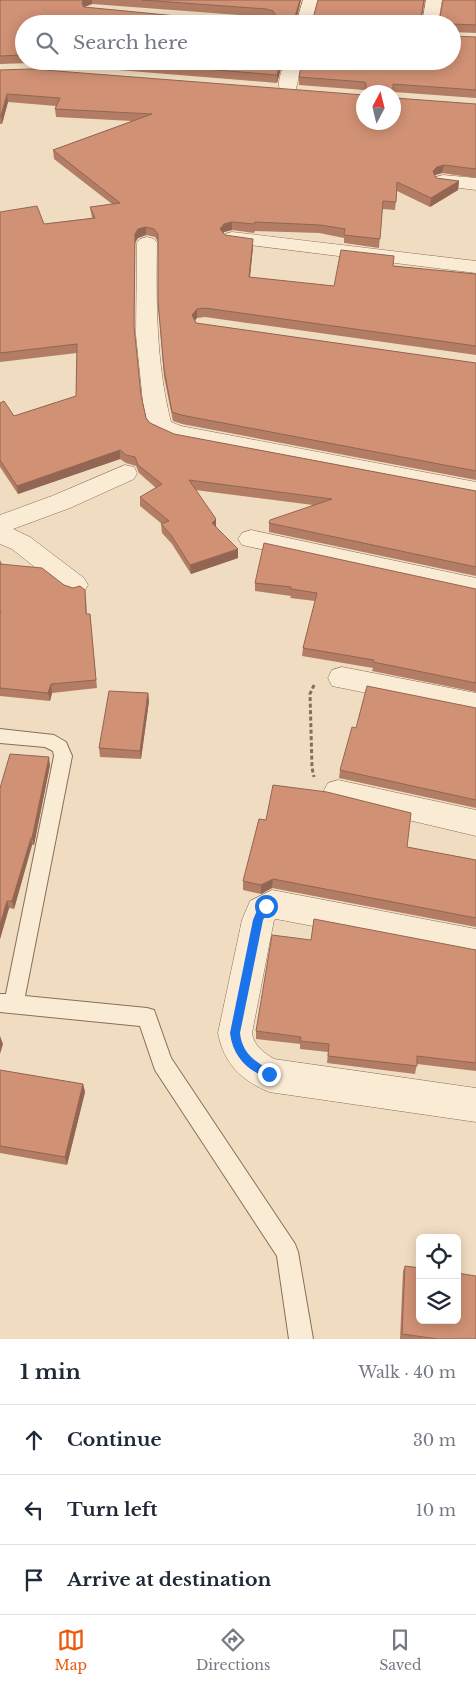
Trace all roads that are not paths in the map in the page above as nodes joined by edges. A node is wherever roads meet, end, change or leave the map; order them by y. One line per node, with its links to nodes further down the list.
1 (312, 0): 3 (street)
2 (434, 0): 4 (street)
3 (307, 15)
4 (432, 15)
5 (291, 70): 6 (street)
6 (288, 90)
7 (443, 181): 8 (street)
8 (476, 184)
9 (232, 238): 11 (street)
10 (147, 243): 13 (street)
11 (476, 267)
12 (125, 473): 14 (street)
13 (476, 490)
14 (0, 524)
15 (0, 533): 17 (street)
16 (251, 539): 18 (street)
17 (75, 585)
18 (476, 587)
19 (342, 678): 20 (street)
20 (476, 704)
21 (0, 736): 25 (lane)
22 (338, 792): 23 (street)
23 (476, 823)
24 (476, 943): 26 (street)
25 (7, 1004): 27 (lane)
26 (476, 1104)
27 (301, 1339)

